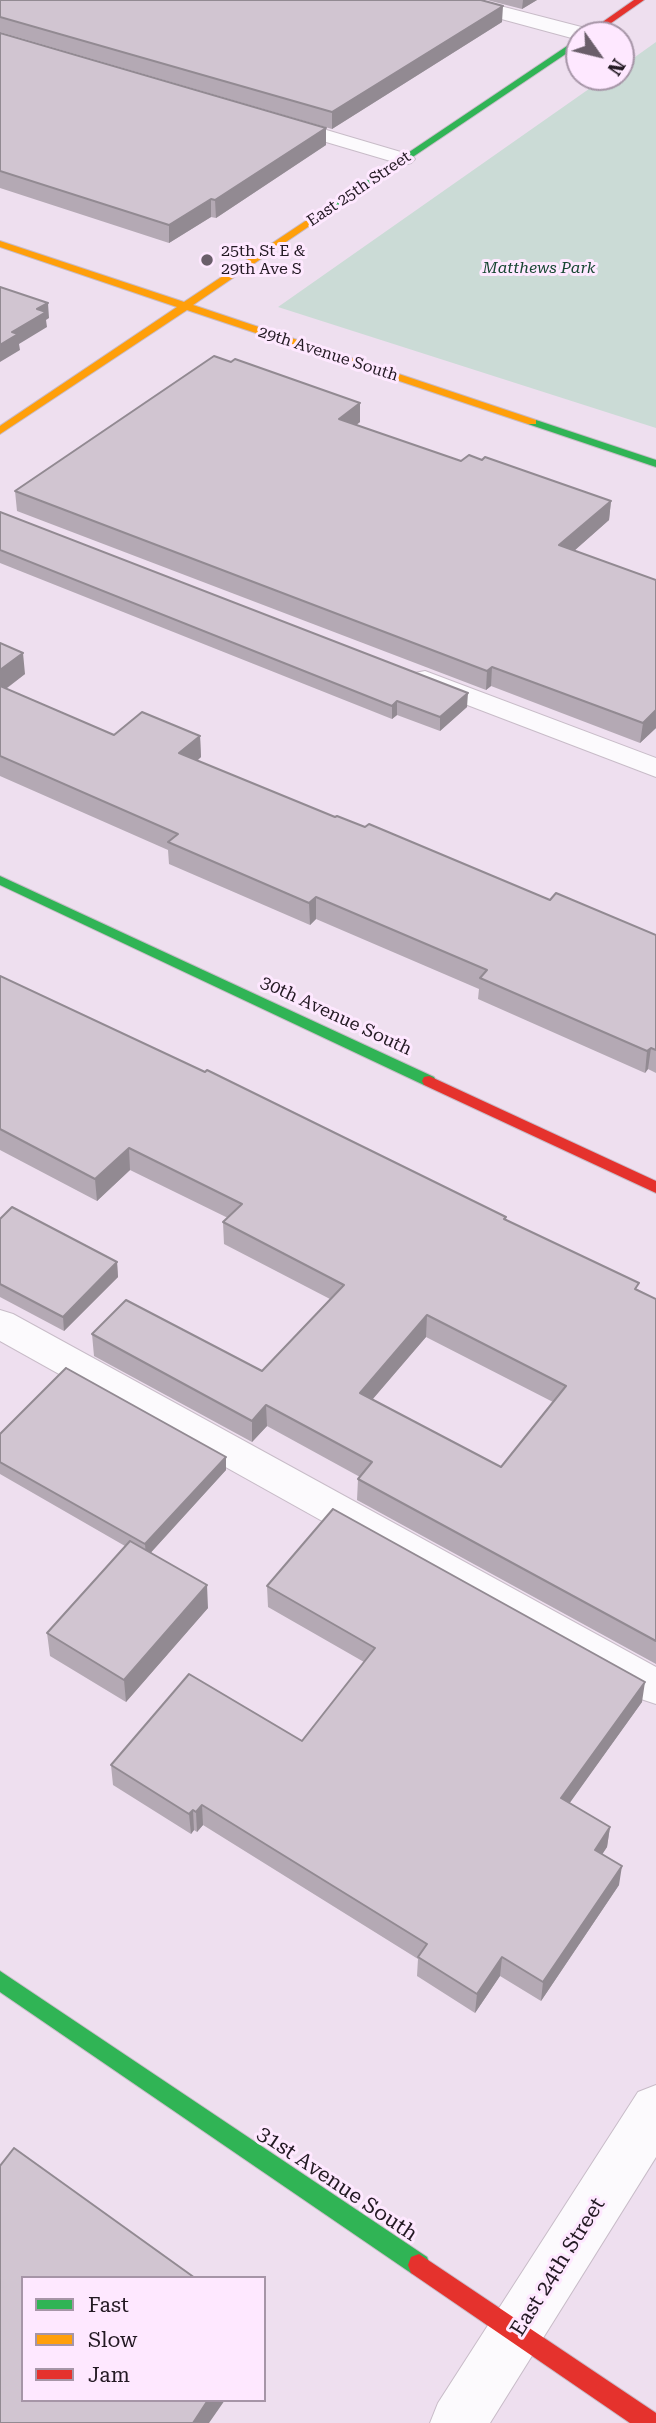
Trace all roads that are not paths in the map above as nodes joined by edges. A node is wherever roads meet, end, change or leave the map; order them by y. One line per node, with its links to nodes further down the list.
1 (453, 0): 4 (street)
2 (640, 0): 3 (street)
3 (608, 21)
4 (565, 29)
5 (565, 50): 7 (street, East 25th Street)
6 (266, 118): 7 (lane)
7 (404, 159): 9 (street, East 25th Street)
8 (0, 244): 9 (street, 29th Avenue South)
9 (185, 306): 10 (street, East 25th Street); 11 (street, 29th Avenue South)
10 (0, 431)
11 (656, 464)
12 (399, 669): 13 (lane)
13 (656, 768)
14 (0, 880): 15 (street, 30th Avenue South)
15 (656, 1187)
16 (0, 1324): 17 (lane)
17 (656, 1687)
18 (0, 1980): 20 (street, 31st Avenue South)
19 (656, 2110): 20 (street, East 24th Street)
20 (517, 2332): 21 (street, East 24th Street); 22 (street, 31st Avenue South)
21 (458, 2423)
22 (650, 2423)

